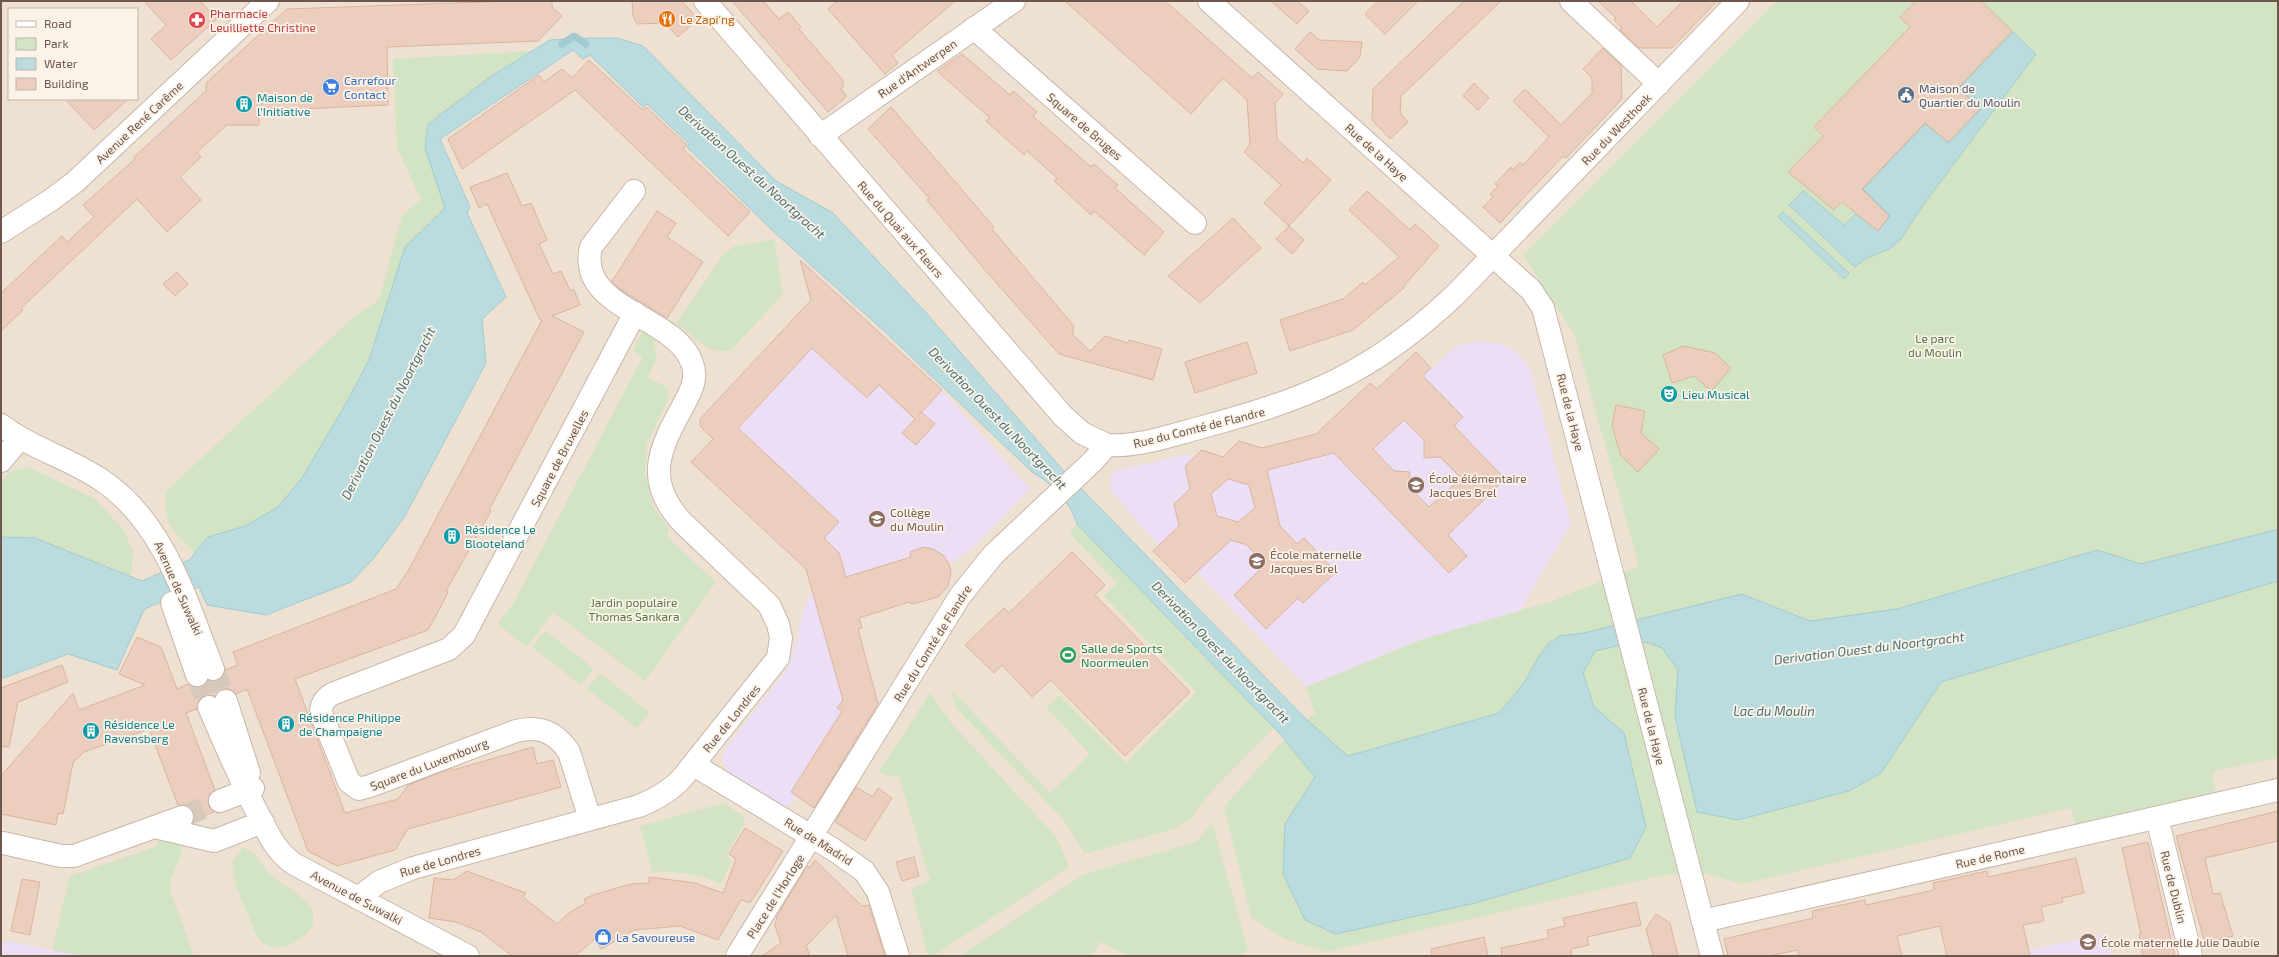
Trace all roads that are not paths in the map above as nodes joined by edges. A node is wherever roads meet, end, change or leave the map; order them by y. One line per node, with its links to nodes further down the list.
1 (268, 1): 12 (street, Avenue René Carême)
2 (705, 1): 9 (street, Rue du Quai aux Fleurs)
3 (1014, 1): 7 (street, Rue d'Antwerpen)
4 (1209, 1): 13 (street, Rue de la Haye)
5 (1572, 1): 8 (street)
6 (1738, 1): 8 (street, Rue du Westhoek)
7 (974, 28): 9 (street, Rue d'Antwerpen); 11 (street, Square de Bruges)
8 (1659, 84): 13 (street, Rue du Westhoek)
9 (820, 136): 17 (street, Rue du Quai aux Fleurs)
10 (634, 192): 14 (street)
11 (1196, 223)
12 (1, 232)
13 (1494, 256): 17 (street, Rue du Comté de Flandre); 34 (street, Rue de la Haye)
14 (635, 313): 19 (street, Square de Bruxelles); 22 (street, Rue de Londres)
15 (1, 425): 16 (street, Avenue de Suwalki)
16 (20, 438): 18 (street); 20 (street, Avenue de Suwalki)
17 (1107, 445): 31 (street, Rue du Comté de Flandre)
18 (1, 461)
19 (458, 643): 28 (street, Square du Luxembourg)
20 (205, 672)
21 (218, 704): 23 (street, Avenue de Suwalki)
22 (694, 765): 28 (street, Rue de Londres); 31 (street, Rue de Madrid)
23 (249, 790): 25 (street); 29 (street, Avenue de Suwalki)
24 (2278, 790): 27 (street, Rue de Rome)
25 (220, 802)
26 (182, 816): 30 (street)
27 (2157, 818): 34 (street, Rue de Rome); 39 (street, Rue de Dublin)
28 (590, 819): 33 (street, Rue de Londres)
29 (262, 822): 30 (street); 33 (street, Avenue de Suwalki)
30 (155, 827): 32 (street)
31 (812, 836): 36 (street, Place de l'Horloge); 37 (street, Rue de Madrid)
32 (3, 843)
33 (358, 898): 35 (street, Avenue de Suwalki)
34 (1703, 921): 38 (street, Rue de la Haye)
35 (468, 956)
36 (737, 956)
37 (898, 956)
38 (1712, 956)
39 (2191, 956)

